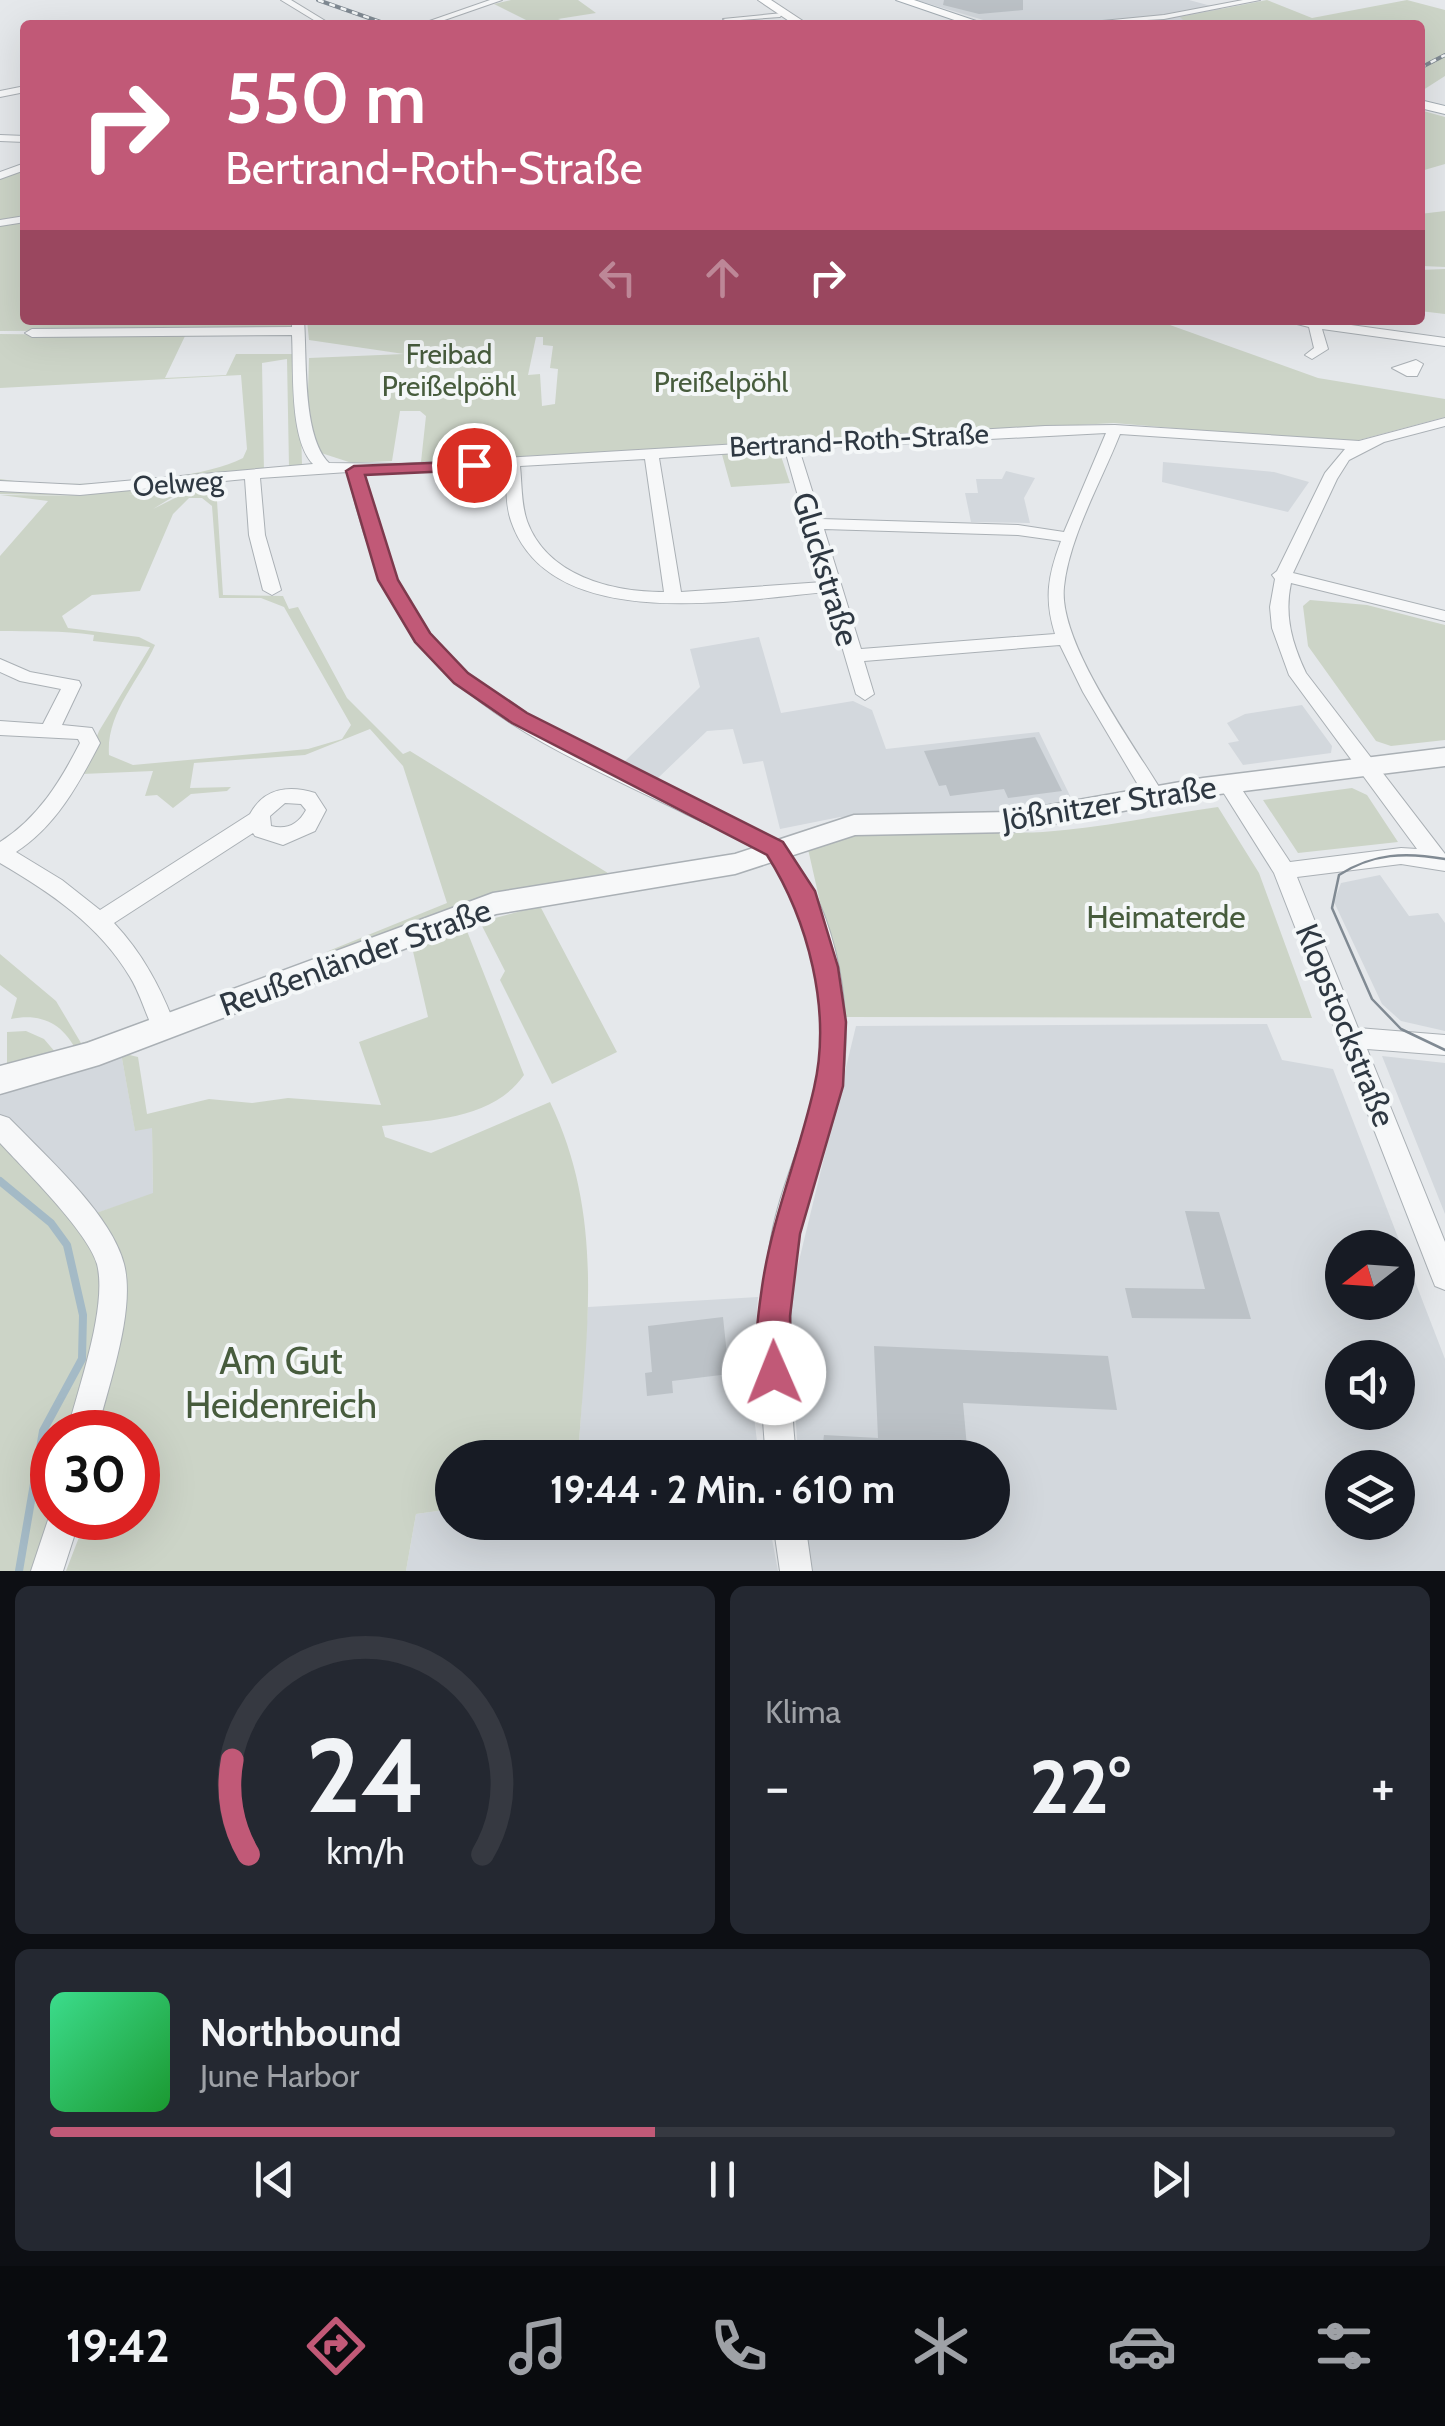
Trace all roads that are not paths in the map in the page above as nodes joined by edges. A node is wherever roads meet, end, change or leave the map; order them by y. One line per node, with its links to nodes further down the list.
1 (286, 0): 11 (street)
2 (498, 0): 12 (street)
3 (763, 0): 9 (main road)
4 (892, 0): 14 (main road)
5 (902, 0): 15 (main road)
6 (1198, 0): 8 (street)
7 (1256, 0): 8 (street)
8 (1215, 7): 16 (street)
9 (780, 14): 10 (street); 13 (main road)
10 (727, 19)
11 (320, 20)
12 (438, 20)
13 (793, 20)
14 (948, 20)
15 (966, 20)
16 (1107, 20)
17 (298, 325): 19 (street); 30 (street)
18 (1315, 325): 20 (street); 22 (street)
19 (32, 333)
20 (1410, 338): 21 (street); 23 (street)
21 (1445, 342)
22 (1312, 355)
23 (1416, 364)
24 (1445, 422): 27 (street)
25 (1115, 428): 26 (street, Bertrand-Roth-Straße); 27 (street, Bertrand-Roth-Straße); 35 (street)
26 (790, 443): 28 (street, Bertrand-Roth-Straße); 34 (street, Gluckstraße)
27 (1363, 446): 36 (street)
28 (651, 452): 29 (street, Bertrand-Roth-Straße); 39 (street)
29 (512, 463): 31 (street, Bertrand-Roth-Straße); 39 (street)
30 (325, 467): 31 (street, Oelweg); 32 (street, Oelweg)
31 (354, 471): 52 (street)
32 (252, 478): 33 (street, Oelweg); 38 (street)
33 (0, 486)
34 (811, 524): 35 (street); 37 (street, Gluckstraße)
35 (1070, 538): 41 (street)
36 (1280, 575): 40 (street); 48 (street)
37 (830, 586): 39 (street); 42 (street, Gluckstraße)
38 (272, 590)
39 (674, 596)
40 (1445, 616)
41 (1064, 640): 42 (street); 50 (street)
42 (852, 656): 44 (street, Gluckstraße)
43 (0, 666): 46 (street)
44 (866, 694)
45 (0, 728): 46 (street)
46 (50, 729): 53 (street)
47 (1445, 757): 48 (street, Jößnitzer Straße)
48 (1368, 765): 49 (street, Jößnitzer Straße); 54 (street)
49 (1228, 784): 50 (street, Jößnitzer Straße); 55 (street, Klopstockstraße)
50 (1154, 795): 52 (street, Jößnitzer Straße)
51 (258, 819): 56 (street)
52 (775, 848): 57 (street, Reußenländer Straße); 64 (street)
53 (0, 852): 56 (street)
54 (1441, 861): 55 (street)
55 (1284, 870): 58 (street, Klopstockstraße)
56 (98, 921): 57 (street)
57 (164, 1028): 60 (street, Reußenländer Straße)
58 (1351, 1038): 59 (street); 62 (street, Klopstockstraße)
59 (1434, 1044)
60 (0, 1080)
61 (0, 1126): 63 (street)
62 (1445, 1276)
63 (87, 1410)
64 (780, 1440)
65 (57, 1540): 67 (street)
66 (792, 1540): 68 (street)
67 (47, 1571)
68 (796, 1571)

